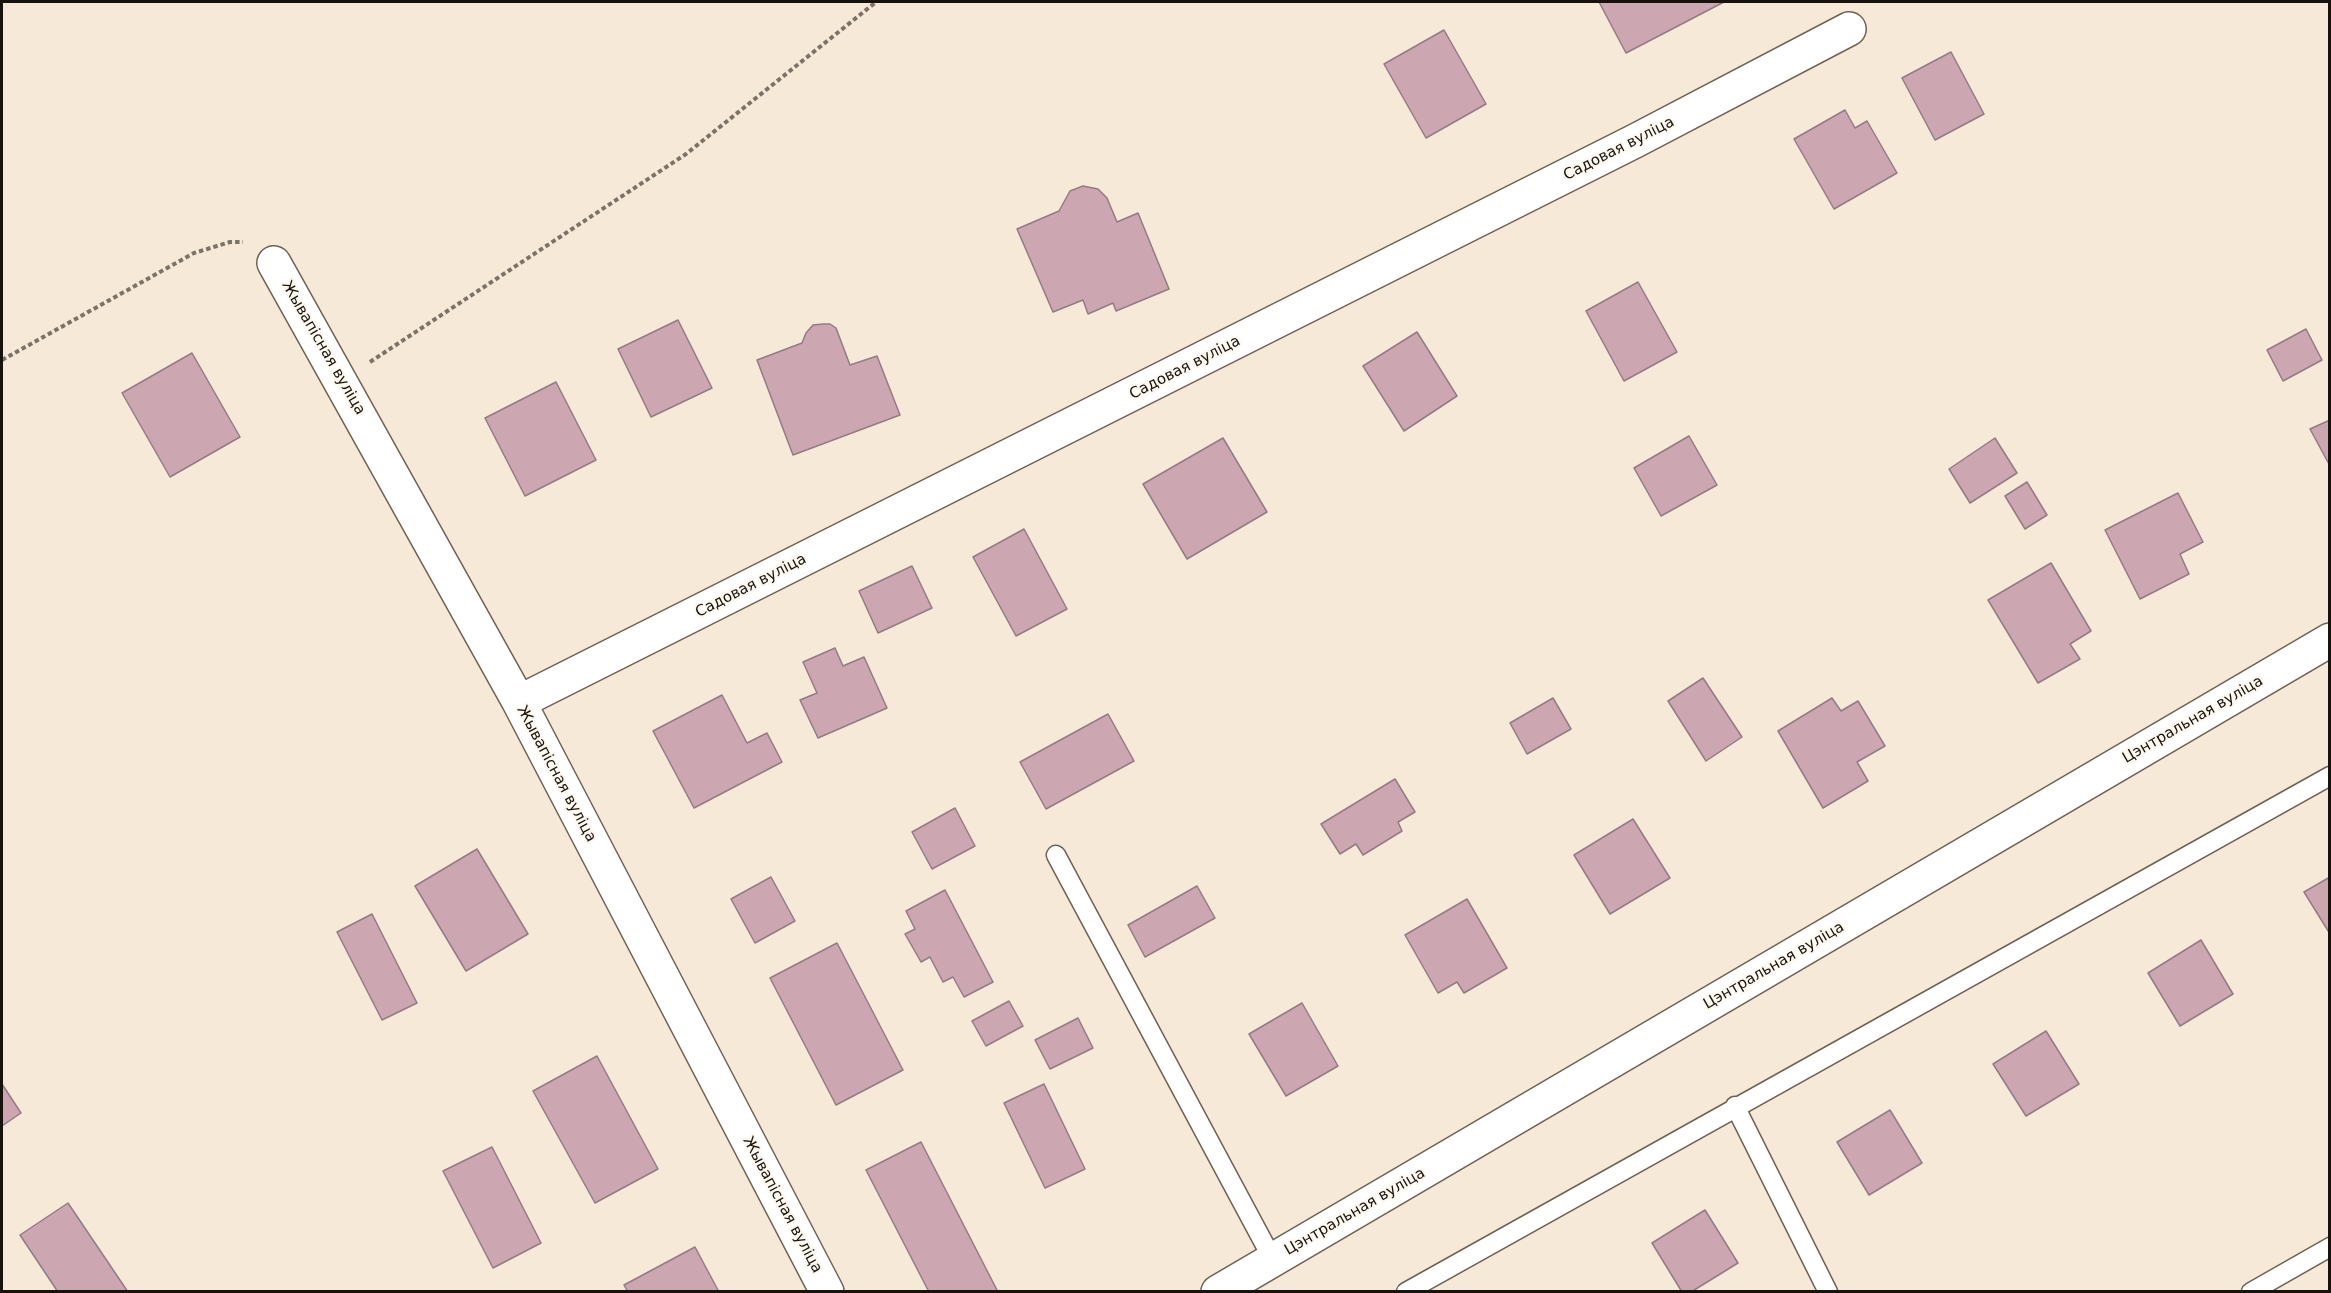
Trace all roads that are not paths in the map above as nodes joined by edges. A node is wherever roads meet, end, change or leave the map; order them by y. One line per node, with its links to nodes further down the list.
1 (1849, 29): 4 (street, Садовая вуліца)
2 (274, 263): 4 (street, Жывапісная вуліца)
3 (2330, 640): 9 (street, Цэнтральная вуліца)
4 (519, 702): 10 (street, Жывапісная вуліца)
5 (2330, 776): 7 (lane)
6 (1056, 855): 9 (lane)
7 (1735, 1106): 12 (lane); 13 (lane)
8 (2330, 1247): 14 (lane)
9 (1273, 1260): 11 (street, Цэнтральная вуліца)
10 (827, 1292)
11 (1218, 1292)
12 (1406, 1292)
13 (1828, 1292)
14 (2251, 1292)

